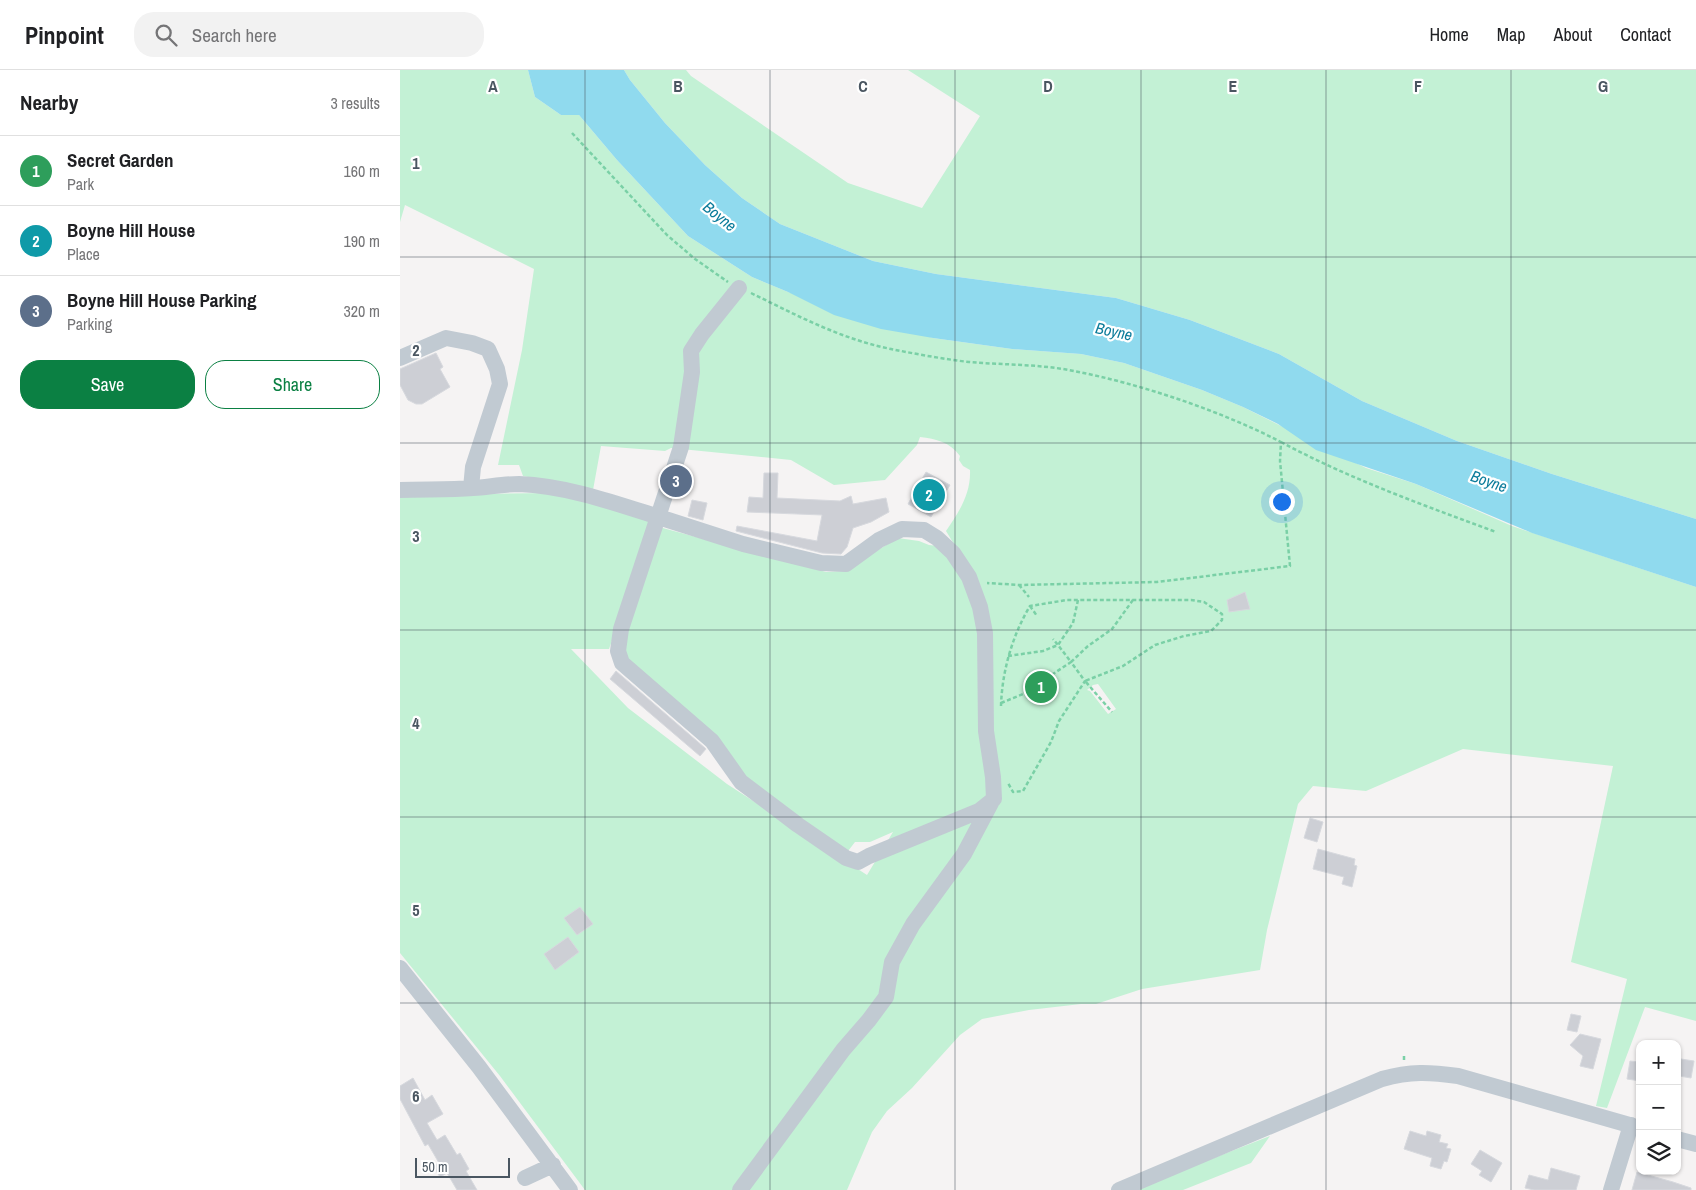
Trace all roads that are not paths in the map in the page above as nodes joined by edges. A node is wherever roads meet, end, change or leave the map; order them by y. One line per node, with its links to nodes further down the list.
1 (739, 288): 5 (street)
2 (400, 358): 3 (street)
3 (471, 488): 4 (street); 5 (street)
4 (400, 490)
5 (657, 517): 6 (street); 6 (street)
6 (994, 799): 14 (street)
7 (400, 968): 11 (street)
8 (1635, 1126): 15 (street); 16 (street)
9 (1681, 1140): 10 (street)
10 (1696, 1144)
11 (553, 1166): 12 (street); 13 (street)
12 (525, 1178)
13 (570, 1190)
14 (740, 1190)
15 (1119, 1190)
16 (1611, 1190)

